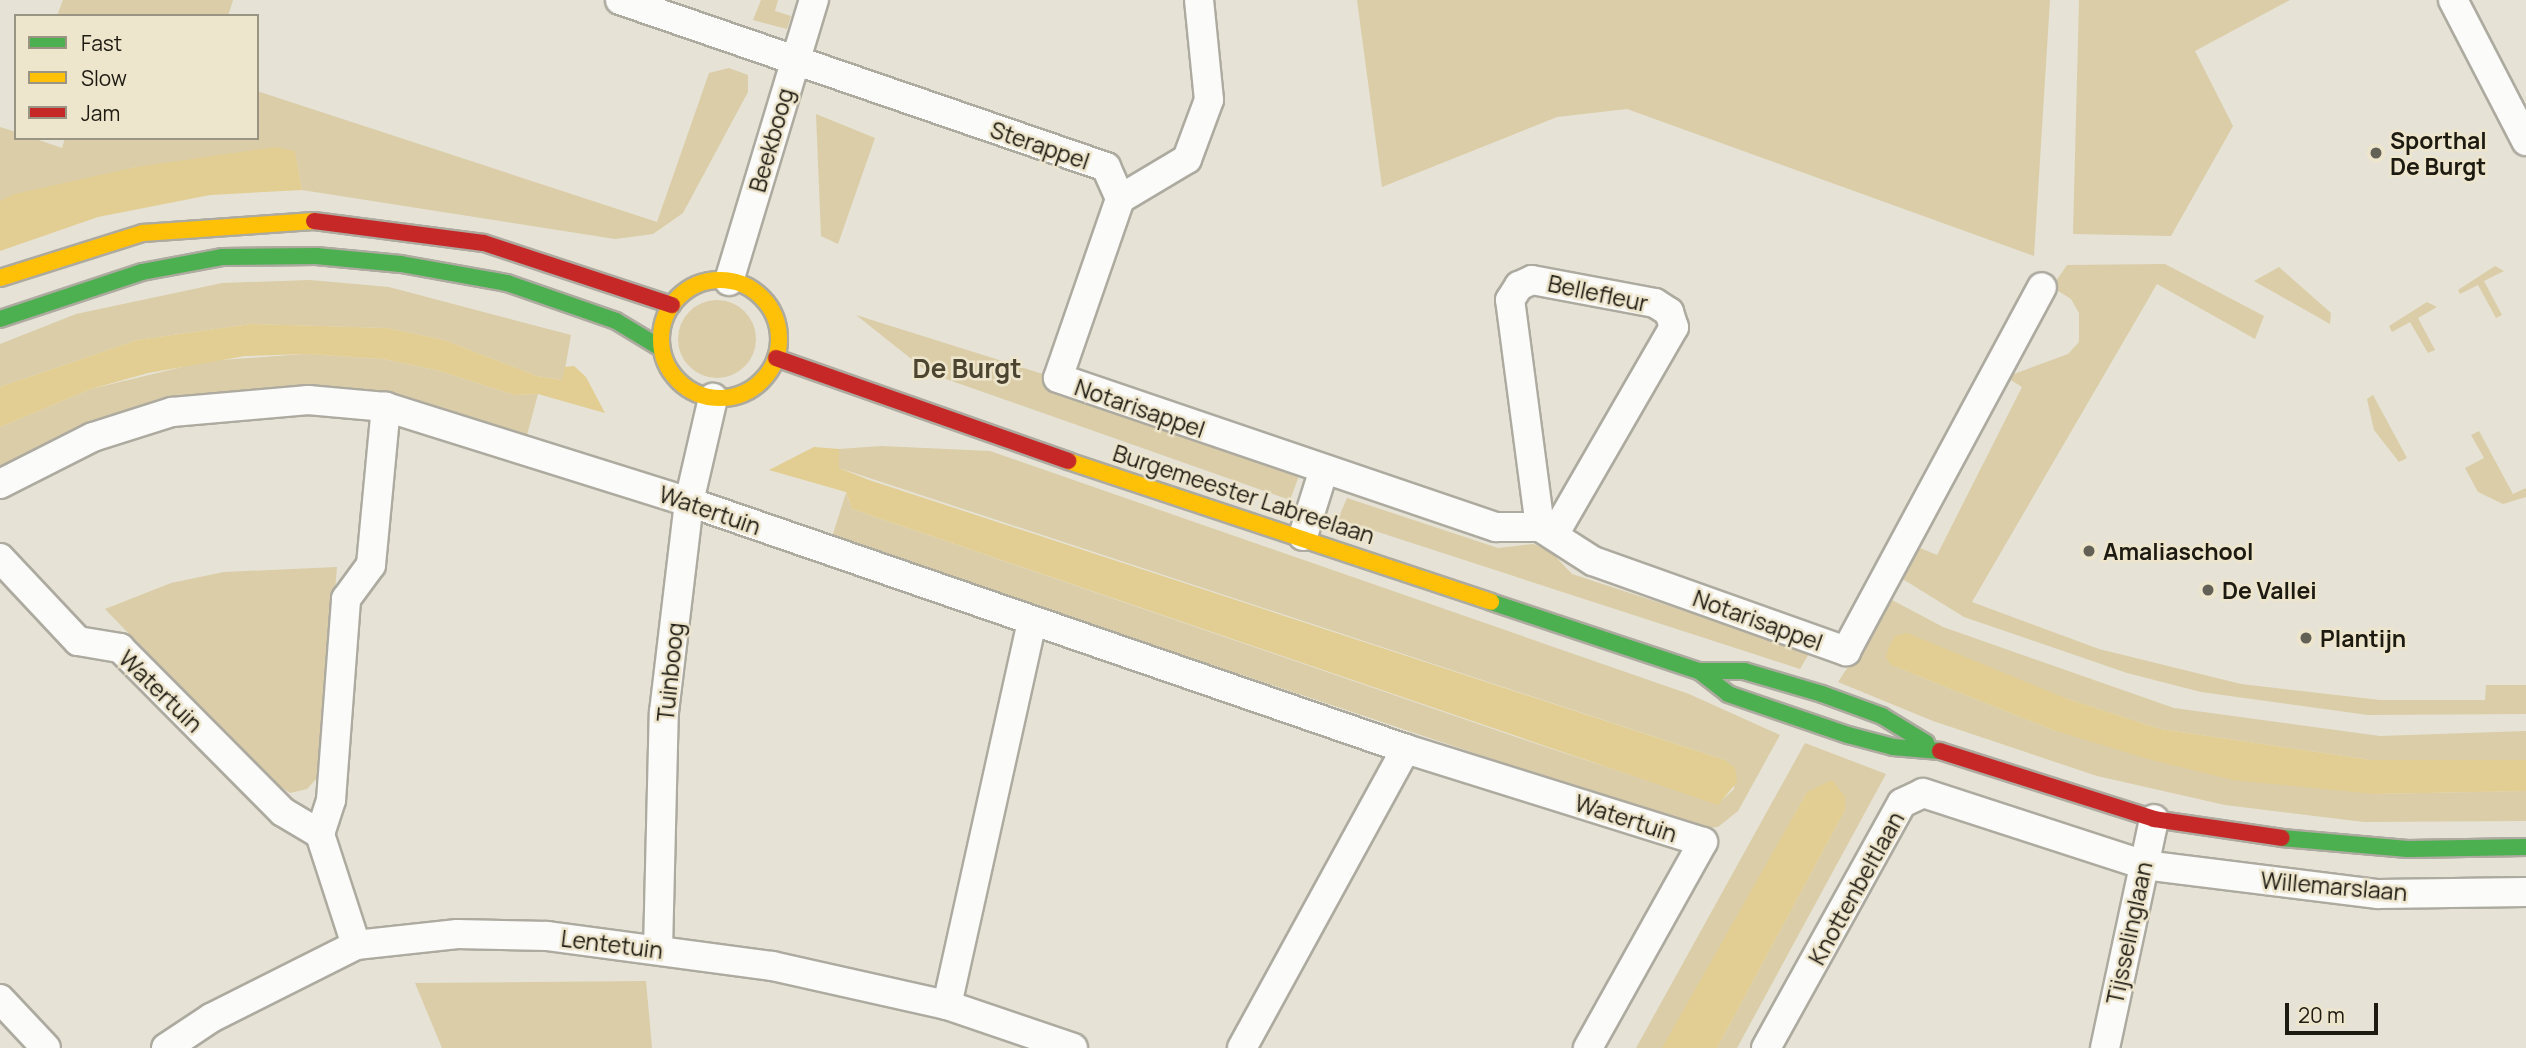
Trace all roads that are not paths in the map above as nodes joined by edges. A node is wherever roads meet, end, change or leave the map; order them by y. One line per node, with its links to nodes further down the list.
1 (620, 0): 5 (street, Sterappel)
2 (814, 0): 5 (street, Beekboog)
3 (1199, 0): 7 (street)
4 (2453, 0): 6 (street)
5 (792, 63): 7 (street, Sterappel); 9 (street, Beekboog)
6 (2526, 141)
7 (1120, 199): 17 (street, Notarisappel)
8 (0, 278): 11 (street)
9 (729, 281): 11 (street); 14 (street)
10 (2042, 287): 20 (street, Notarisappel)
11 (672, 304): 13 (street)
12 (0, 319): 13 (street)
13 (661, 348): 15 (street)
14 (776, 358): 15 (street); 21 (street, Burgemeester Labreelaan)
15 (713, 398): 19 (street, Tuinboog)
16 (386, 407): 18 (street, Watertuin); 19 (street, Watertuin); 28 (street)
17 (1324, 472): 20 (street, Notarisappel); 21 (street)
18 (0, 484)
19 (689, 502): 23 (street, Watertuin); 33 (street, Tuinboog)
20 (1548, 530): 20 (street, Bellefleur)
21 (1303, 536): 24 (street, Burgemeester Labreelaan)
22 (0, 558): 28 (street, Watertuin)
23 (1032, 621): 25 (street, Watertuin); 35 (street)
24 (1699, 671): 26 (street, Burgemeester Labreelaan); 26 (street, Burgemeester Labreelaan)
25 (1406, 749): 39 (street); 40 (street, Watertuin)
26 (1936, 750): 27 (street, Burgemeester Labreelaan)
27 (2154, 818): 29 (street, Burgemeester Labreelaan); 30 (street, Tijsselinglaan)
28 (320, 834): 32 (street)
29 (2526, 847)
30 (2144, 864): 31 (street, Willemarslaan); 41 (street, Knottenbeltlaan); 42 (street, Tijsselinglaan)
31 (2526, 892)
32 (356, 945): 33 (street, Lentetuin); 37 (street, Lentetuin)
33 (658, 950): 35 (street, Lentetuin)
34 (0, 999): 36 (street)
35 (947, 1005): 38 (street, Lentetuin)
36 (46, 1048)
37 (166, 1048)
38 (1073, 1048)
39 (1242, 1048)
40 (1588, 1048)
41 (1766, 1048)
42 (2105, 1048)

